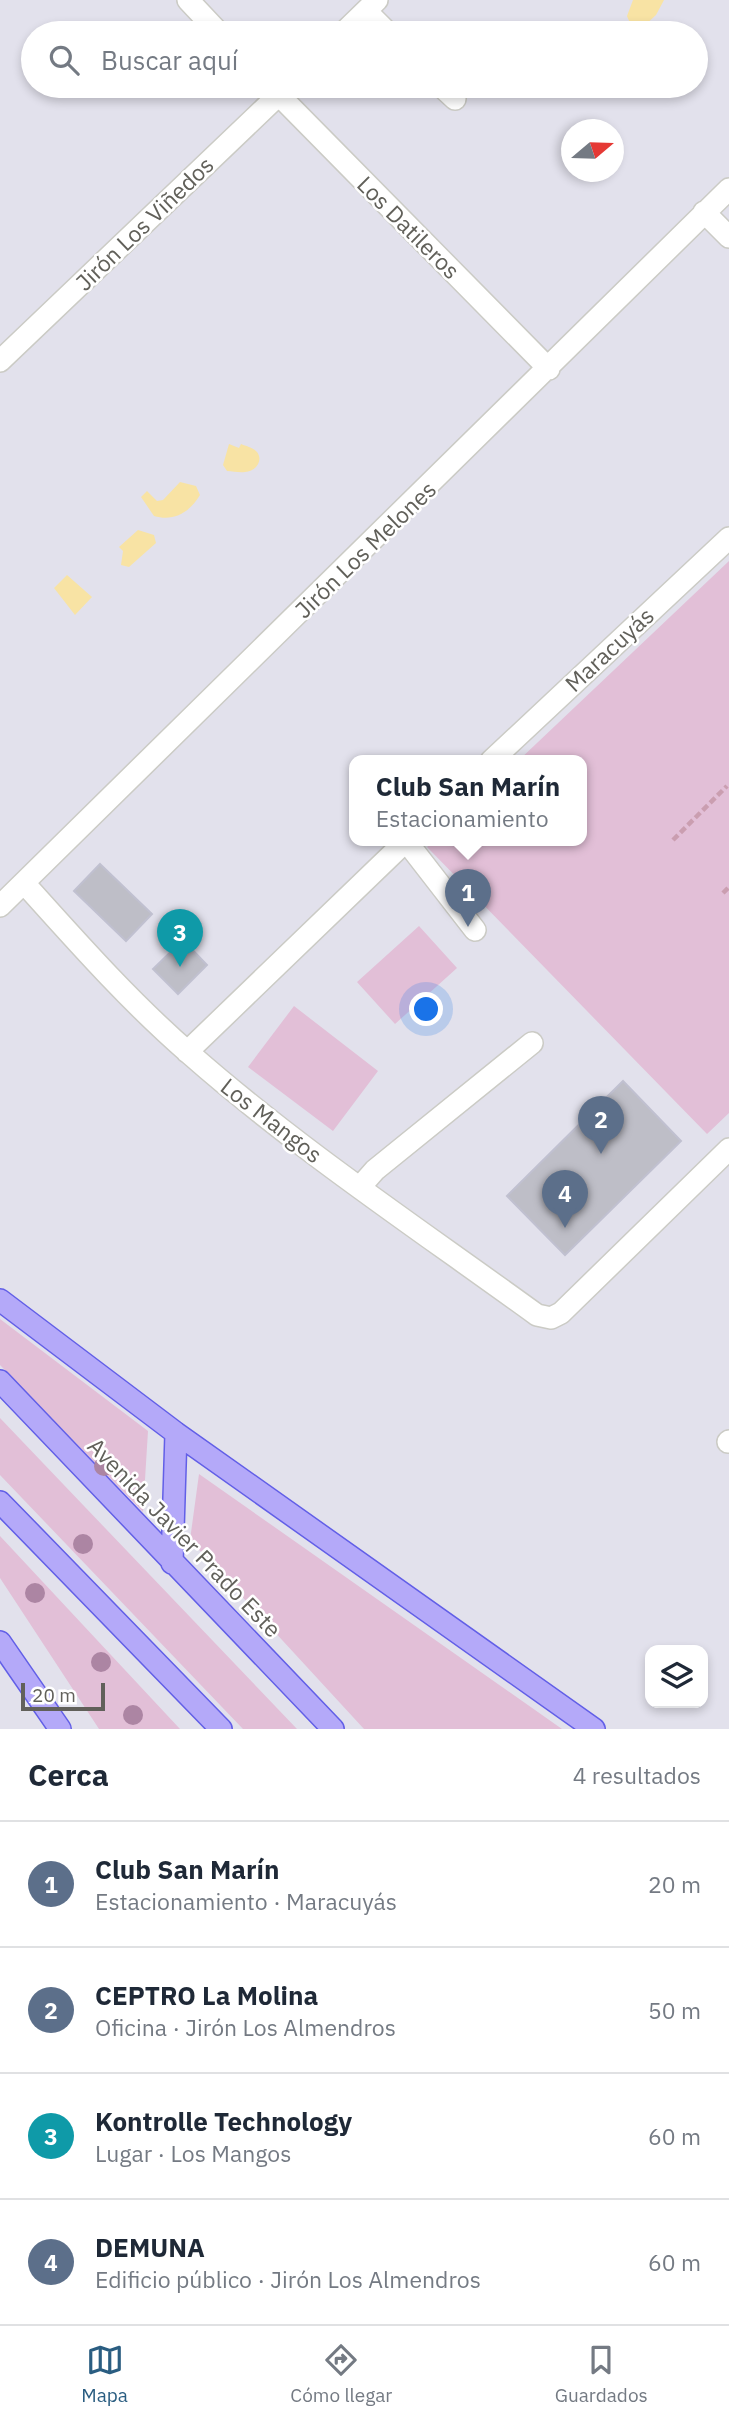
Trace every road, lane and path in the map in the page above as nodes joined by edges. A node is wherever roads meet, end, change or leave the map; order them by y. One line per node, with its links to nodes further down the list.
1 (188, 0): 3 (street)
2 (372, 5): 4 (street); 5 (street)
3 (208, 21)
4 (355, 21)
5 (381, 21)
6 (270, 98): 11 (street, Jirón Los Viñedos)
7 (288, 98): 12 (street, Los Datileros)
8 (729, 190): 9 (street, Jirón Los Melones)
9 (704, 212): 10 (street); 12 (street, Jirón Los Melones)
10 (729, 237)
11 (0, 361)
12 (549, 369): 19 (street, Jirón Los Melones)
13 (729, 538): 14 (street, Maracuyás)
14 (497, 755)
15 (727, 786): 16 (path)
16 (673, 840)
17 (401, 846): 25 (street)
18 (410, 846): 23 (street)
19 (24, 883): 22 (street, Jirón Los Melones); 25 (street, Los Mangos)
20 (729, 887): 21 (path)
21 (723, 893)
22 (0, 906)
23 (475, 930)
24 (533, 1043): 27 (street)
25 (187, 1052): 27 (street, Los Mangos)
26 (729, 1149): 27 (street, Los Mangos)
27 (360, 1187)
28 (0, 1300): 30 (main road)
29 (0, 1381): 32 (main road, Avenida Javier Prado Este)
30 (176, 1433): 32 (main road); 37 (main road)
31 (0, 1502): 35 (main road)
32 (172, 1563): 36 (main road, Avenida Javier Prado Este)
33 (0, 1642): 34 (main road)
34 (60, 1729)
35 (221, 1729)
36 (333, 1729)
37 (594, 1729)

